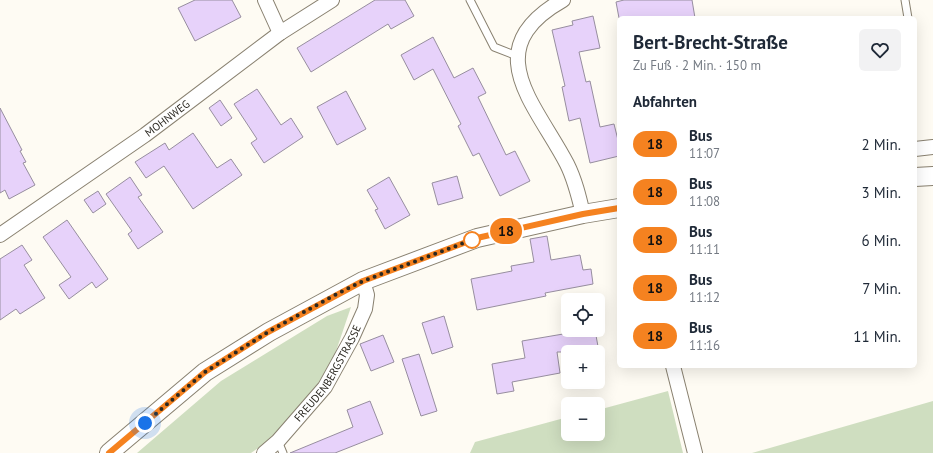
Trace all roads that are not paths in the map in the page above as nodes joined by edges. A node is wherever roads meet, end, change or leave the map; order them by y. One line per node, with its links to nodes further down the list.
1 (265, 0): 7 (street)
2 (332, 0): 7 (street, MOHNWEG)
3 (470, 0): 8 (lane)
4 (563, 0): 8 (street)
5 (905, 0): 6 (lane)
6 (908, 16)
7 (280, 33): 15 (street, MOHNWEG)
8 (517, 56): 14 (street)
9 (933, 147): 10 (street)
10 (917, 149)
11 (933, 176): 12 (street)
12 (917, 178)
13 (617, 208): 14 (street)
14 (583, 214): 16 (street)
15 (0, 235)
16 (363, 281): 18 (street, FREUDENBERGSTRASSE); 19 (street)
17 (674, 368): 21 (street)
18 (281, 447): 20 (street, FREUDENBERGSTRASSE)
19 (109, 453)
20 (264, 453)
21 (695, 453)

